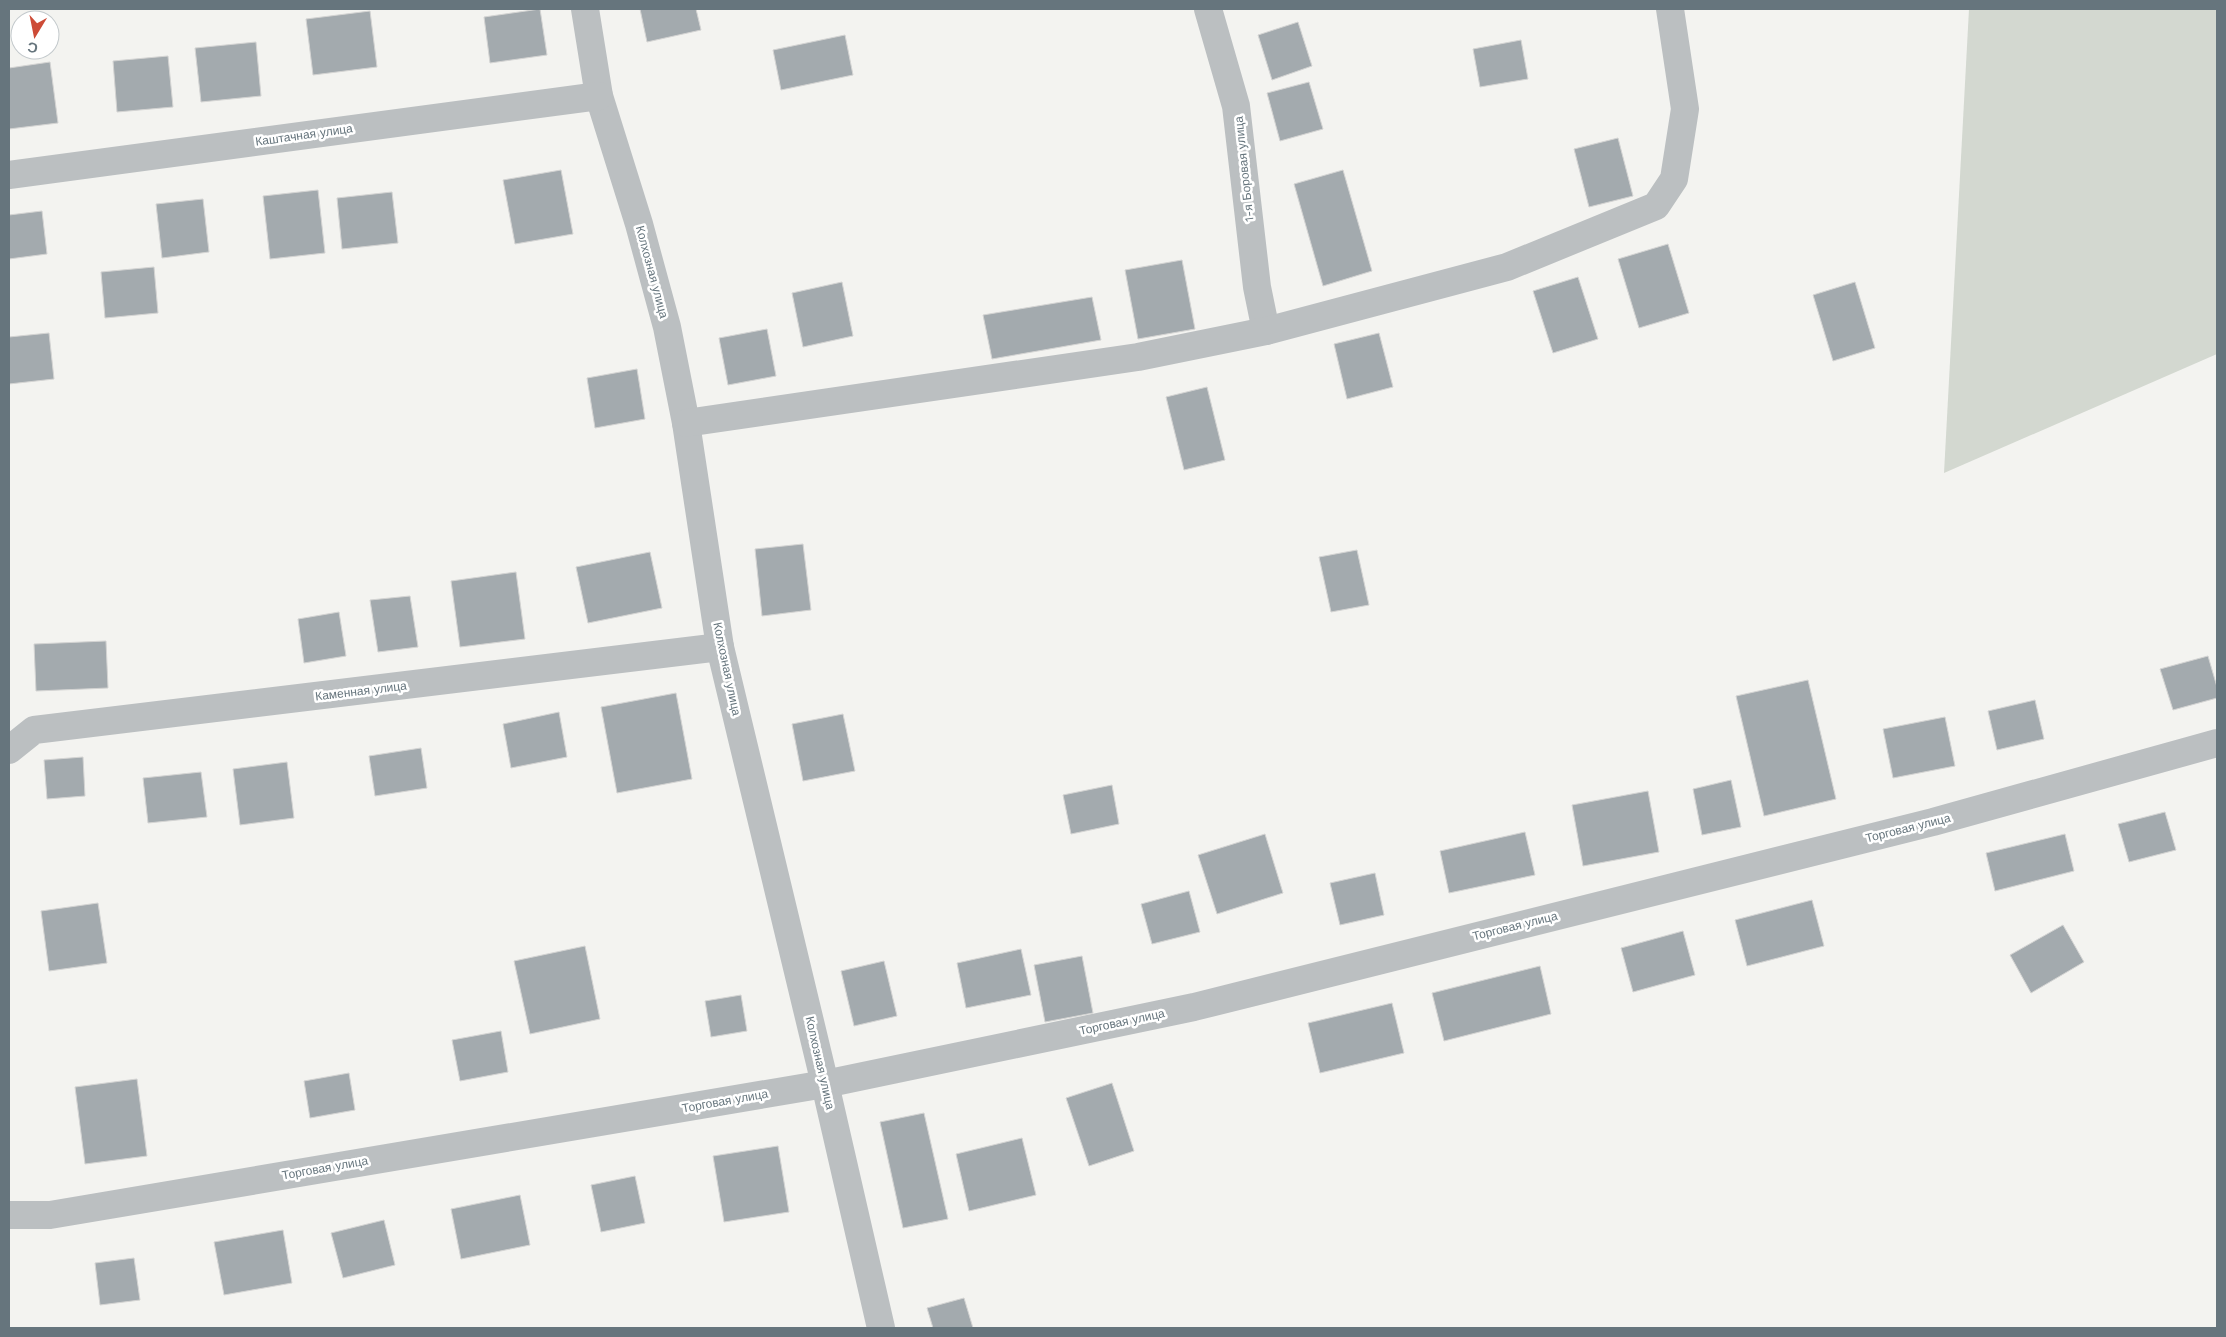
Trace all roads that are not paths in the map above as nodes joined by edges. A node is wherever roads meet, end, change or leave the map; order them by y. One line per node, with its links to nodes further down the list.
1 (585, 9): 4 (street, Колхозная улица)
2 (1208, 9): 6 (street, 1-я Боровая улица)
3 (1670, 9): 6 (street)
4 (599, 96): 5 (street, Каштачная улица); 7 (street, Колхозная улица)
5 (9, 175)
6 (1266, 331): 7 (street)
7 (686, 423): 8 (street, Колхозная улица)
8 (720, 647): 10 (street, Каменная улица); 11 (street, Колхозная улица)
9 (2217, 743): 11 (street, Торговая улица)
10 (9, 750)
11 (825, 1084): 12 (street, Торговая улица); 13 (street, Колхозная улица)
12 (9, 1215)
13 (881, 1328)

